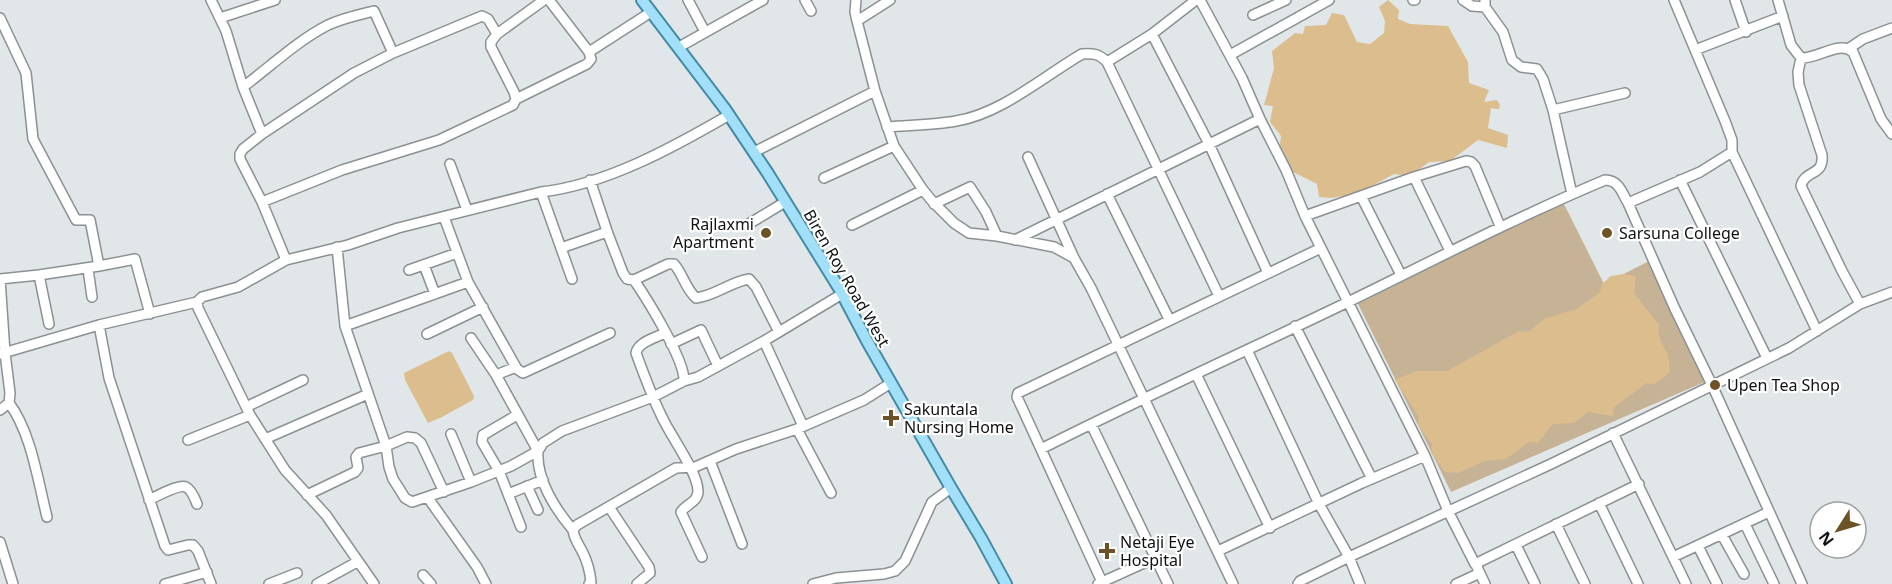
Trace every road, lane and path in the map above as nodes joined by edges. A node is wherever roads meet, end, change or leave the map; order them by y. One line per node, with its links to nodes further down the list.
1 (211, 0): 27 (street)
2 (275, 0): 27 (street)
3 (370, 0): 21 (street)
4 (544, 0): 33 (street)
5 (549, 0): 38 (street)
6 (642, 0): 23 (main road, Biren Roy Road West)
7 (688, 0): 31 (street)
8 (763, 0): 20 (street)
9 (805, 0): 22 (street)
10 (856, 0): 28 (street)
11 (890, 0): 28 (street)
12 (1198, 0): 34 (street); 40 (street)
13 (1329, 0): 29 (street)
14 (1463, 0): 19 (street)
15 (1674, 0): 37 (street)
16 (1735, 0): 32 (street)
17 (1778, 0): 25 (street)
18 (1283, 1): 24 (street); 29 (street)
19 (1485, 3): 47 (street)
20 (745, 4): 31 (street)
21 (374, 11): 39 (street); 43 (street)
22 (811, 11)
23 (651, 12): 35 (main road, Biren Roy Road West); 38 (street)
24 (1253, 15)
25 (1783, 16): 32 (street); 41 (street)
26 (0, 18): 91 (street)
27 (220, 18): 43 (street)
28 (857, 21): 44 (street)
29 (1291, 21): 40 (street)
30 (1892, 28): 36 (street)
31 (705, 32): 35 (street)
32 (1746, 32): 37 (street)
33 (497, 34): 39 (street); 46 (street)
34 (1152, 34): 42 (street); 53 (street)
35 (679, 47): 48 (main road, Biren Roy Road West)
36 (1848, 49): 41 (street); 52 (street)
37 (1695, 50): 56 (street)
38 (590, 52): 46 (street)
39 (393, 53): 51 (street)
40 (1230, 54): 49 (street)
41 (1801, 58): 108 (street)
42 (1107, 62): 50 (street); 59 (street)
43 (243, 87): 51 (street)
44 (875, 91): 50 (street); 55 (street)
45 (1625, 93): 47 (street)
46 (516, 99): 69 (street)
47 (1553, 110): 67 (street)
48 (729, 114): 55 (main road, Biren Roy Road West); 62 (street)
49 (1260, 119): 53 (street); 74 (street)
50 (887, 127): 54 (street)
51 (262, 134): 69 (street)
52 (1892, 134)
53 (1209, 144): 59 (street); 94 (street)
54 (894, 146): 61 (street); 64 (street)
55 (753, 152): 70 (main road, Biren Roy Road West)
56 (1732, 152): 63 (street); 116 (street)
57 (1028, 157): 76 (street)
58 (450, 165): 73 (street)
59 (1158, 170): 66 (street); 104 (street)
60 (1414, 177): 68 (street); 79 (street); 86 (street)
61 (824, 178)
62 (590, 180): 65 (street); 80 (street)
63 (1680, 180): 71 (street); 127 (street)
64 (923, 190): 72 (street); 78 (street)
65 (541, 192): 73 (street); 84 (street)
66 (1107, 194): 76 (street); 111 (street)
67 (1572, 194): 71 (street); 79 (street)
68 (1361, 196): 74 (street); 96 (street)
69 (262, 202): 89 (street)
70 (785, 202): 77 (street); 103 (main road, Biren Roy Road West)
71 (1628, 203): 135 (street)
72 (934, 204): 81 (street); 81 (street)
73 (467, 210): 75 (street)
74 (1305, 216): 85 (street)
75 (444, 217): 83 (street); 87 (street)
76 (1057, 219): 82 (street); 88 (street)
77 (747, 225)
78 (852, 225)
79 (1500, 226): 86 (street)
80 (608, 234): 84 (street); 99 (street)
81 (997, 236): 82 (street)
82 (1015, 240): 88 (street)
83 (337, 247): 89 (street); 114 (street)
84 (561, 248): 98 (street)
85 (1321, 248): 94 (street); 107 (street)
86 (1450, 251): 96 (street)
87 (457, 253): 90 (street); 100 (street)
88 (1074, 258): 124 (street)
89 (286, 260): 106 (street)
90 (424, 265): 93 (street); 102 (street)
91 (99, 266): 92 (street); 110 (street)
92 (88, 269): 95 (street); 105 (street)
93 (409, 270)
94 (1268, 273): 104 (street)
95 (39, 275): 97 (street); 112 (street)
96 (1401, 275): 107 (street)
97 (0, 279): 126 (street)
98 (572, 279)
99 (634, 280): 117 (street); 119 (street)
100 (468, 282): 102 (street); 109 (street)
101 (1892, 292): 108 (street)
102 (435, 294): 114 (street)
103 (842, 294): 117 (street); 134 (main road, Biren Roy Road West)
104 (1219, 296): 111 (street)
105 (92, 297)
106 (197, 302): 110 (street); 141 (street)
107 (1347, 302): 115 (street); 152 (street)
108 (1860, 304): 116 (street)
109 (483, 307): 120 (street); 129 (street)
110 (150, 314): 113 (street)
111 (1169, 319): 124 (street)
112 (49, 324)
113 (99, 325): 126 (street); 167 (street)
114 (345, 326): 136 (street)
115 (1295, 326): 125 (street); 156 (street)
116 (1817, 331): 127 (street)
117 (779, 332): 122 (street)
118 (610, 333): 129 (street)
119 (665, 333): 123 (street); 137 (street)
120 (427, 334)
121 (471, 338): 131 (street)
122 (764, 341): 128 (street); 144 (street)
123 (671, 344): 128 (street); 133 (street)
124 (1118, 344): 138 (street); 150 (street)
125 (1246, 350): 130 (street); 170 (street)
126 (2, 353): 139 (street)
127 (1767, 358): 135 (street)
128 (718, 366): 133 (street)
129 (516, 367): 131 (street)
130 (1196, 374): 138 (street); 179 (street)
131 (496, 375): 142 (street)
132 (303, 380): 141 (street)
133 (684, 381): 137 (street)
134 (891, 383): 144 (street); 161 (main road, Biren Roy Road West)
135 (1712, 385): 145 (street); 174 (street)
136 (368, 394): 148 (street); 149 (street)
137 (653, 397): 151 (street); 154 (street)
138 (1143, 398): 143 (street); 186 (street)
139 (9, 403): 140 (street); 175 (street)
140 (0, 410)
141 (248, 411): 147 (street); 148 (street)
142 (517, 415): 151 (street); 155 (street)
143 (1092, 424): 150 (street); 190 (street)
144 (800, 428): 153 (street); 163 (street)
145 (1613, 433): 159 (street); 173 (street)
146 (451, 434): 158 (street)
147 (188, 440)
148 (265, 440): 165 (street)
149 (386, 446): 162 (street); 165 (street); 166 (street)
150 (1041, 449): 198 (street)
151 (538, 451): 155 (street); 157 (street)
152 (1425, 456): 156 (street); 173 (street)
153 (710, 461): 154 (street); 183 (street)
154 (690, 468): 171 (street); 187 (street)
155 (499, 471): 158 (street); 164 (street)
156 (1372, 479): 170 (street)
157 (543, 480): 160 (street); 180 (street)
158 (471, 482): 162 (street)
159 (1638, 483): 168 (street); 189 (street)
160 (527, 486): 164 (street); 172 (street)
161 (951, 489): 197 (street); 211 (main road, Biren Roy Road West)
162 (444, 492): 166 (street)
163 (831, 493)
164 (508, 494): 178 (street)
165 (307, 495): 191 (street)
166 (428, 498): 207 (street)
167 (149, 500): 169 (street); 193 (street)
168 (1599, 503): 176 (street); 219 (street)
169 (197, 504)
170 (1319, 504): 179 (street); 188 (street)
171 (609, 507): 180 (street); 209 (street)
172 (538, 510)
173 (1448, 511): 188 (street); 192 (street)
174 (1769, 512): 177 (street); 223 (street)
175 (47, 517)
176 (1556, 524): 184 (street); 218 (street)
177 (1745, 524): 181 (street); 222 (street)
178 (521, 527)
179 (1270, 528): 186 (street)
180 (573, 530): 208 (street)
181 (1722, 535): 185 (street); 195 (street)
182 (0, 542): 200 (street)
183 (742, 544)
184 (1516, 544): 192 (street); 217 (street)
185 (1698, 546): 189 (street); 221 (street)
186 (1218, 551): 213 (street)
187 (702, 557)
188 (1348, 557): 199 (street); 214 (street)
189 (1673, 557): 220 (street)
190 (1155, 558): 198 (street); 212 (street)
191 (357, 562): 204 (street); 205 (street)
192 (1478, 568): 215 (street); 216 (street)
193 (207, 572): 201 (street); 202 (street)
194 (297, 573): 203 (street)
195 (1744, 574)
196 (423, 575): 206 (street)
197 (824, 582): 210 (street)
198 (1100, 583)
199 (1297, 583)
200 (13, 584)
201 (165, 584)
202 (211, 584)
203 (269, 584)
204 (317, 584)
205 (374, 584)
206 (431, 584)
207 (486, 584)
208 (589, 584)
209 (637, 584)
210 (813, 584)
211 (1006, 584)
212 (1168, 584)
213 (1233, 584)
214 (1360, 584)
215 (1456, 584)
216 (1485, 584)
217 (1535, 584)
218 (1586, 584)
219 (1638, 584)
220 (1686, 584)
221 (1716, 584)
222 (1774, 584)
223 (1802, 584)

